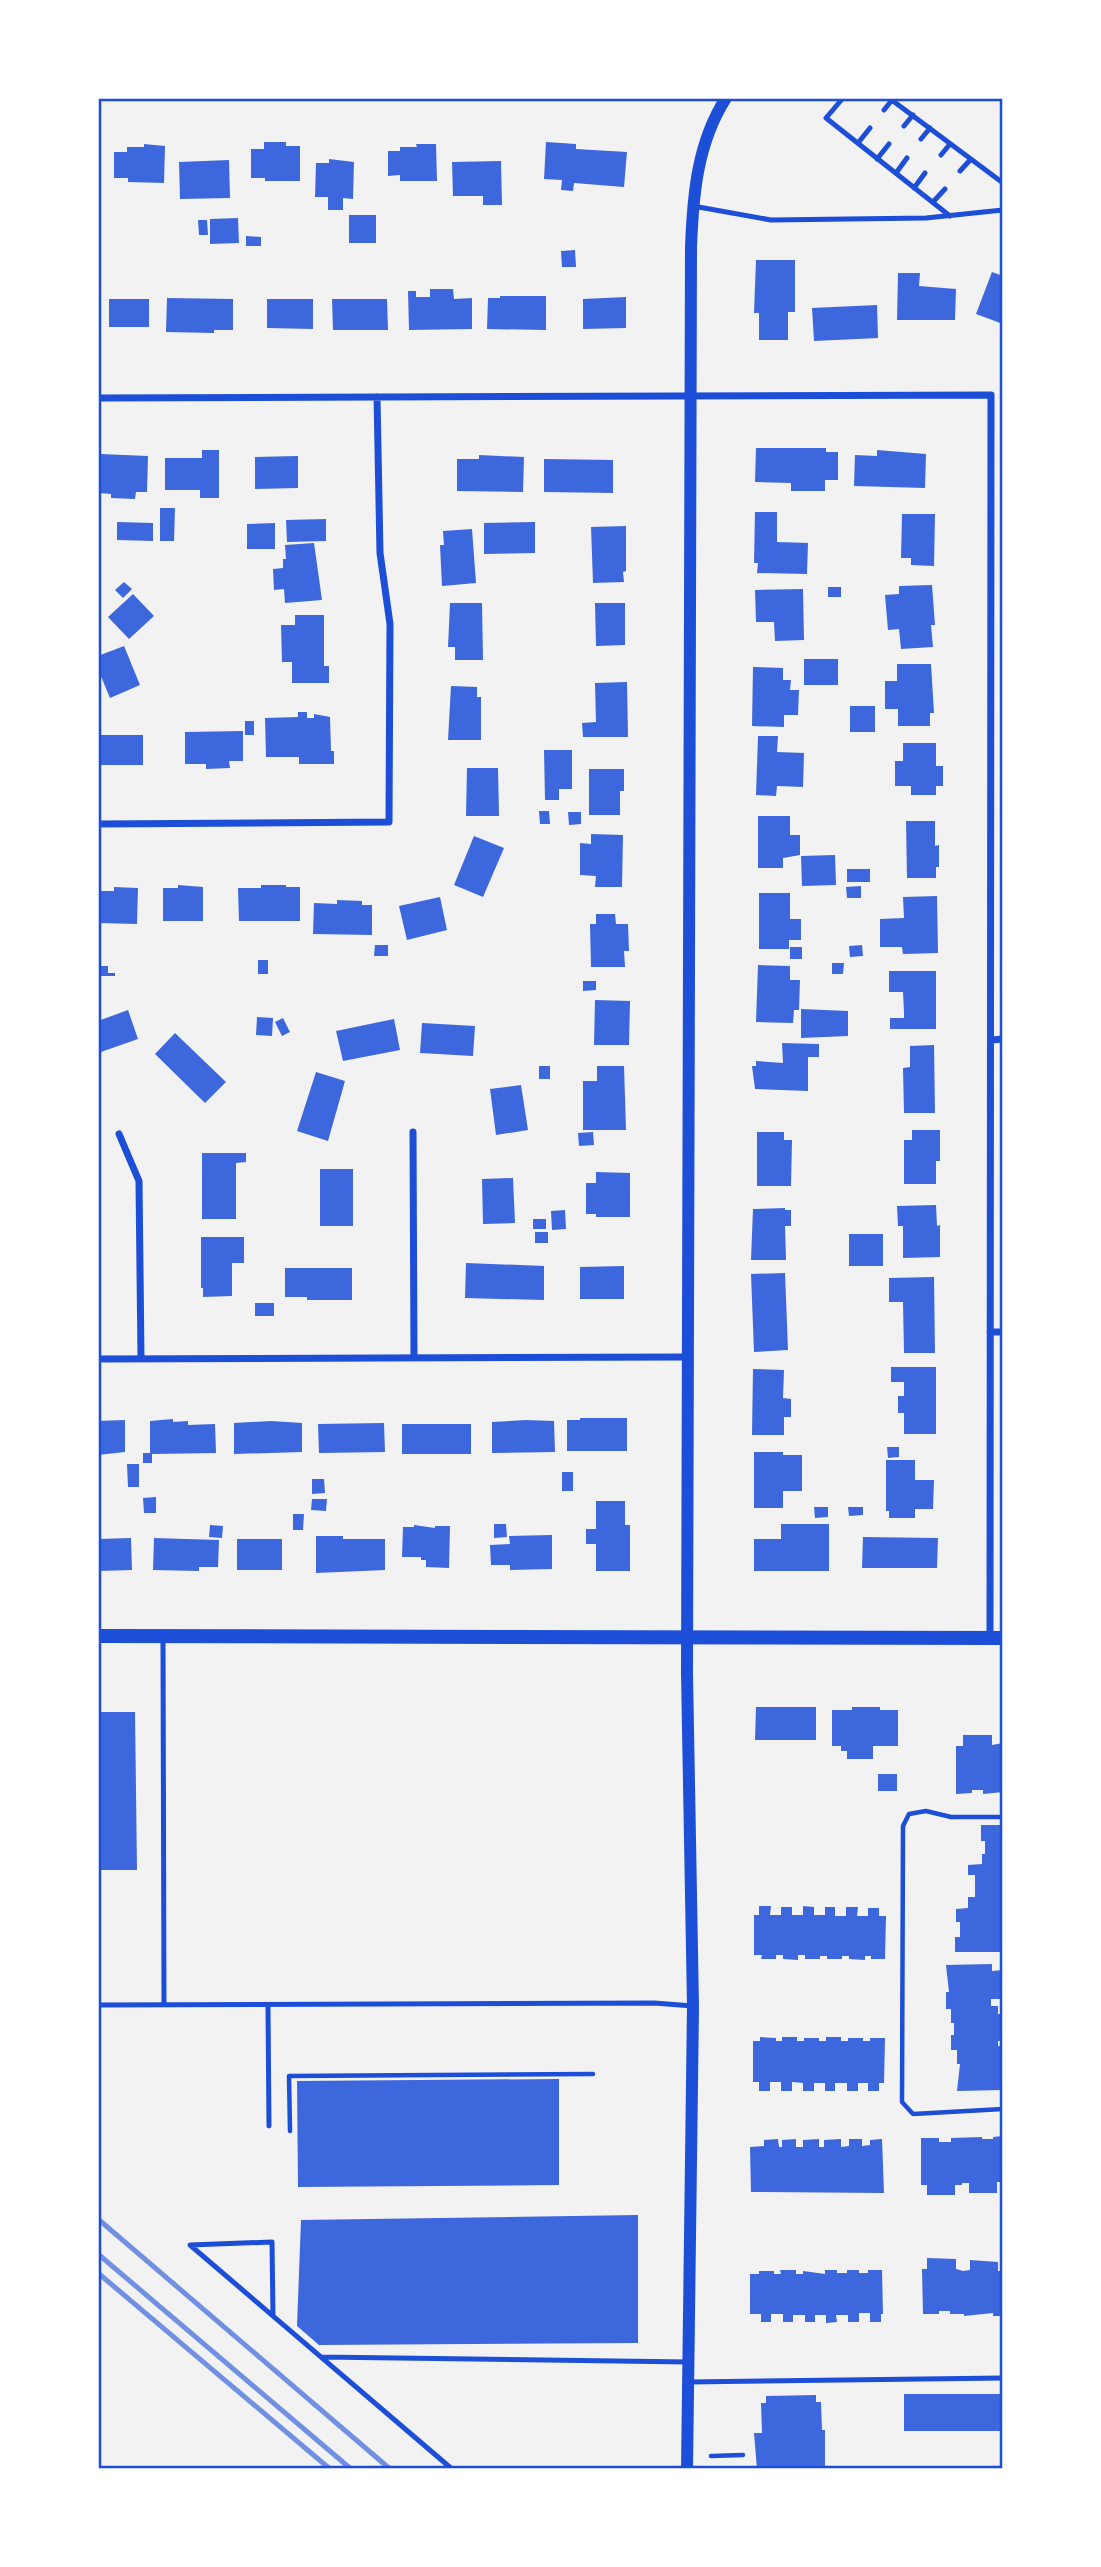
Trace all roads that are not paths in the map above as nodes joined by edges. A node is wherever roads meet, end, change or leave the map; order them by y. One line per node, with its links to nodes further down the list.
1 (843, 98): 10 (lane)
2 (890, 99): 4 (lane); 5 (lane)
3 (721, 100): 24 (street)
4 (884, 110)
5 (913, 115): 6 (lane); 8 (lane)
6 (904, 127)
7 (870, 128): 10 (lane)
8 (930, 128): 9 (lane); 12 (lane)
9 (921, 139)
10 (858, 143): 15 (lane)
11 (889, 144): 15 (lane)
12 (950, 144): 13 (lane); 16 (lane)
13 (941, 155)
14 (907, 158): 18 (lane)
15 (877, 159): 18 (lane)
16 (971, 159): 17 (lane); 20 (lane)
17 (960, 171)
18 (896, 173): 21 (lane)
19 (925, 173): 21 (lane)
20 (1003, 183)
21 (914, 188): 23 (lane)
22 (945, 189): 23 (lane)
23 (933, 202): 26 (lane)
24 (693, 206): 26 (lane); 27 (street)
25 (1003, 210): 26 (lane)
26 (950, 216)
27 (690, 396): 28 (street); 31 (street); 37 (street)
28 (377, 397): 29 (street); 30 (street)
29 (98, 398)
30 (98, 824)
31 (991, 1040): 32 (street); 35 (street)
32 (1003, 1040)
33 (413, 1132): 39 (street)
34 (119, 1134): 38 (street)
35 (990, 1332): 36 (street); 43 (street)
36 (1003, 1332)
37 (687, 1357): 39 (street); 44 (street)
38 (141, 1358): 39 (street); 40 (street)
39 (414, 1358)
40 (98, 1359)
41 (98, 1636): 42 (main road)
42 (162, 1636): 44 (main road); 45 (lane)
43 (996, 1638): 44 (main road)
44 (687, 1639): 48 (street)
45 (164, 2005): 46 (lane); 47 (lane)
46 (98, 2006)
47 (268, 2006): 48 (lane); 49 (lane)
48 (693, 2006): 52 (street)
49 (269, 2126)
50 (273, 2316): 50 (lane); 51 (lane)
51 (321, 2357): 52 (lane); 55 (lane)
52 (689, 2362): 54 (street)
53 (1003, 2378): 54 (lane)
54 (689, 2382): 56 (street)
55 (452, 2469)
56 (687, 2469)

